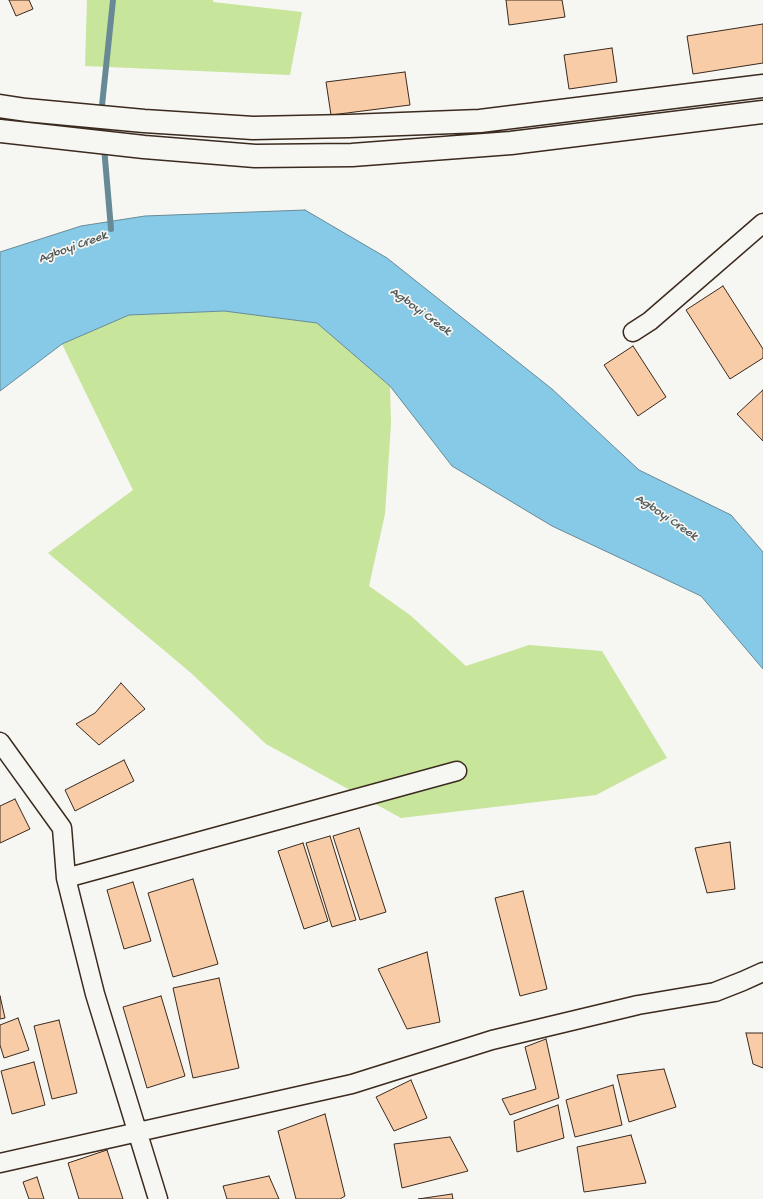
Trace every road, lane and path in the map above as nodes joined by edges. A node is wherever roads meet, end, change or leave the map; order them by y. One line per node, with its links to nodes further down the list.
1 (763, 86): 2 (street)
2 (0, 106)
3 (763, 112): 4 (street)
4 (0, 131)
5 (763, 223): 6 (street)
6 (633, 332)
7 (0, 742): 9 (street)
8 (457, 771): 9 (street)
9 (66, 878): 11 (street)
10 (763, 972): 11 (street)
11 (138, 1131): 12 (street); 13 (street)
12 (0, 1163)
13 (158, 1199)

